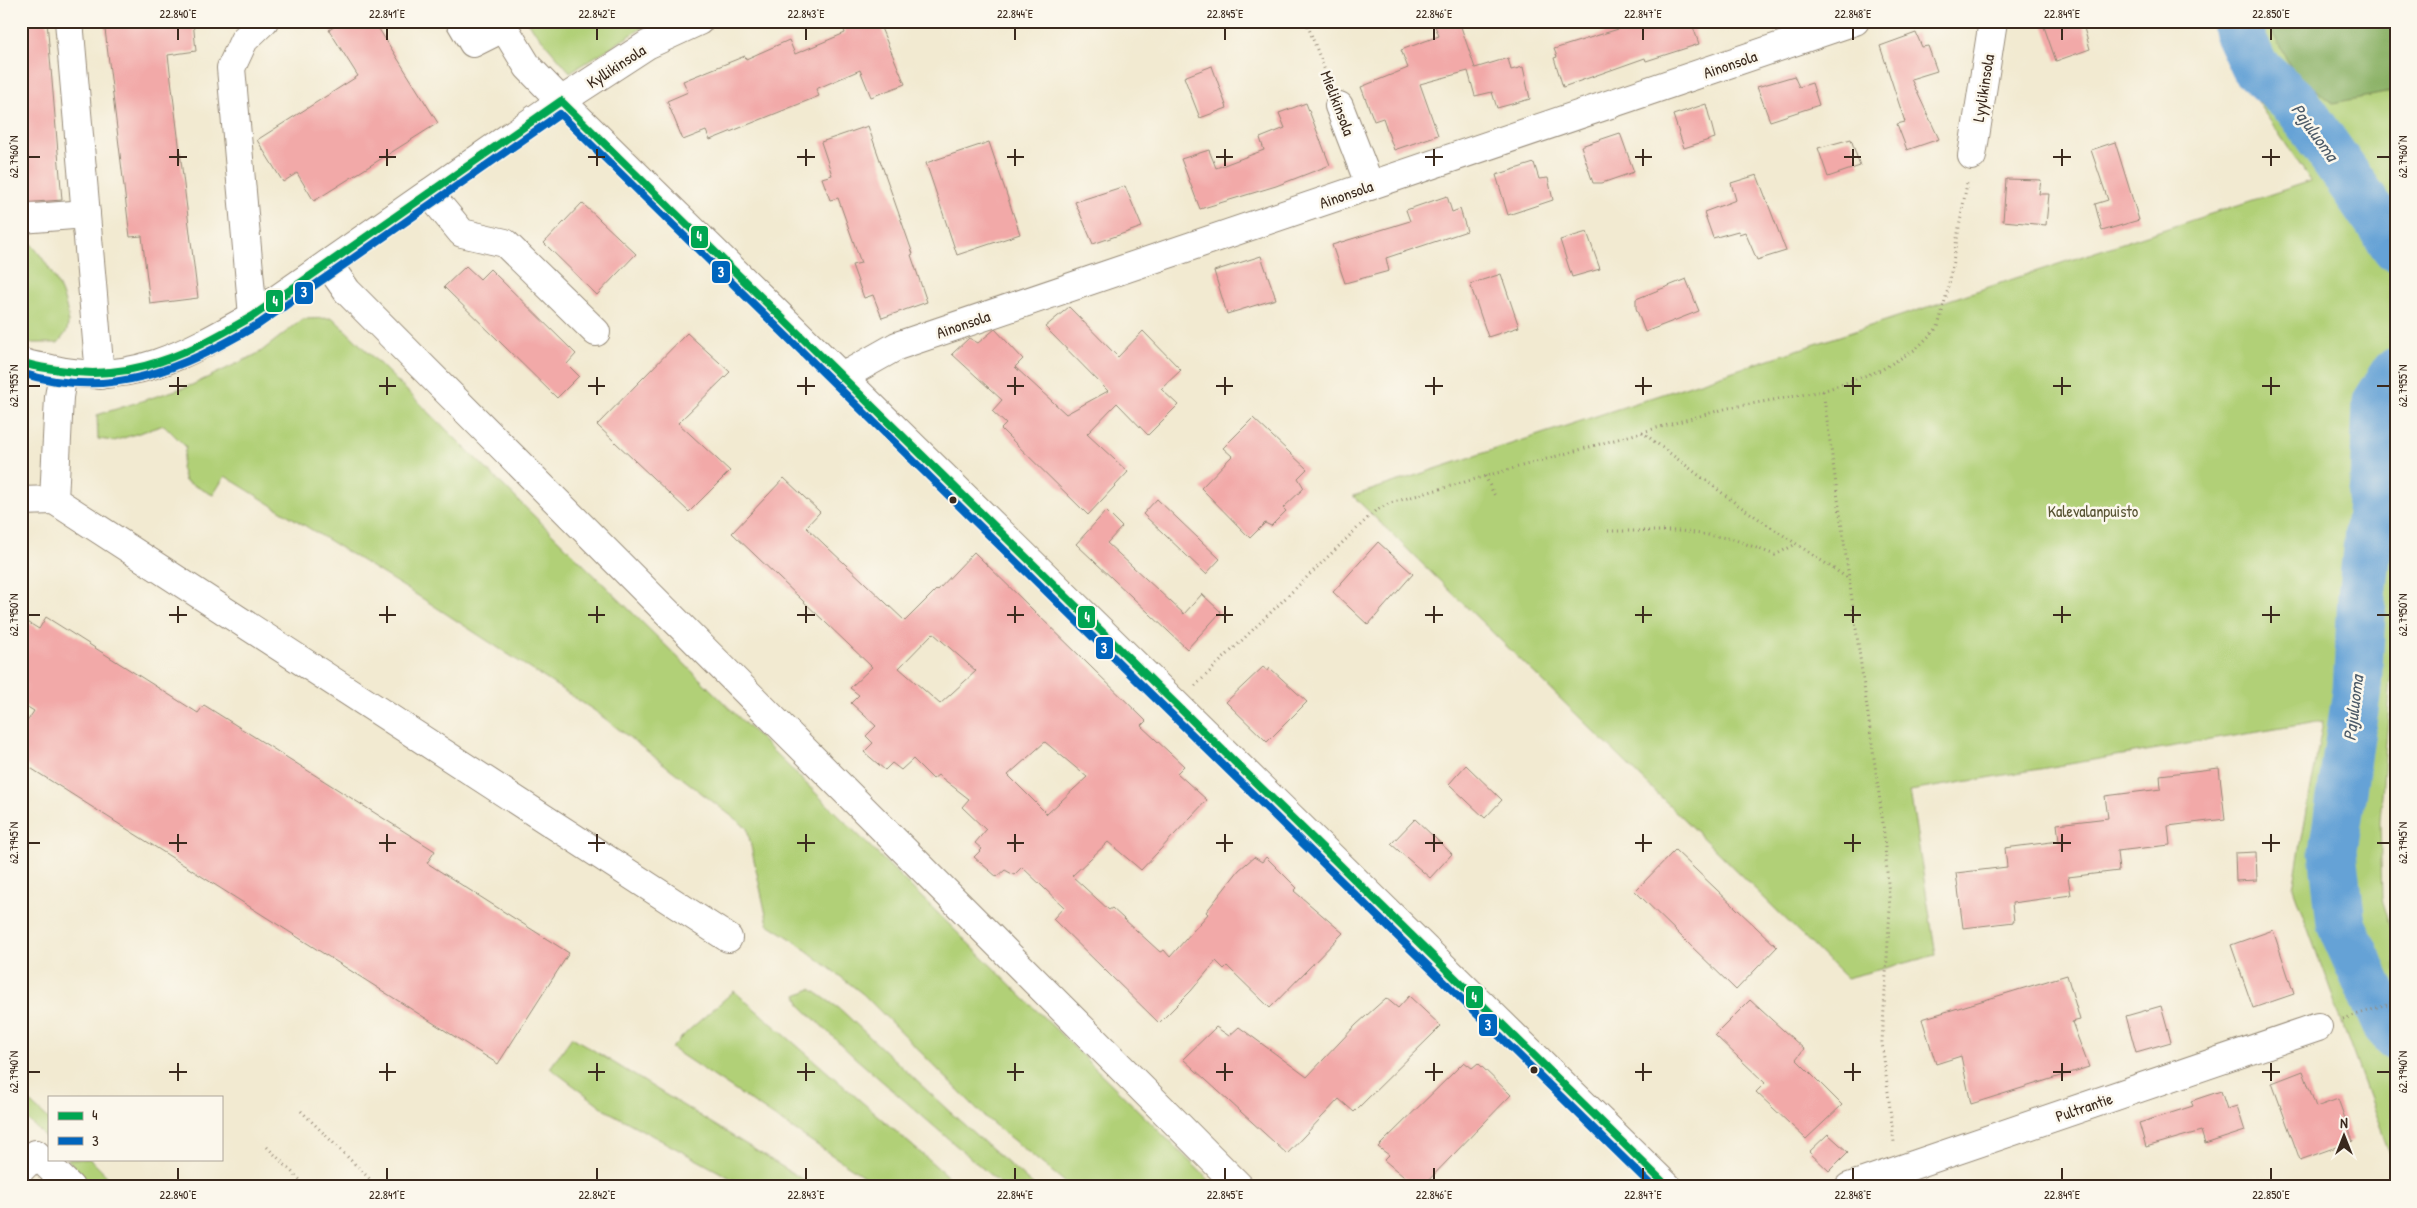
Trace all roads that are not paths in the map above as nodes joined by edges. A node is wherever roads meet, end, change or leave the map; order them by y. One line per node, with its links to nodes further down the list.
1 (69, 21): 13 (street)
2 (264, 21): 16 (street)
3 (460, 21): 7 (street)
4 (699, 21): 8 (street, Kyllikinsola)
5 (1855, 21): 11 (street, Ainonsola)
6 (1993, 21): 10 (street, Lyylikinsola)
7 (502, 25): 8 (street)
8 (561, 101): 12 (street, Kyllikinsola); 21 (street)
9 (1339, 106): 11 (street, Mielikinsola)
10 (1972, 156)
11 (1370, 186): 21 (street, Ainonsola)
12 (429, 193): 15 (street, Kyllikinsola); 17 (street)
13 (86, 214): 14 (street); 20 (street)
14 (21, 219)
15 (328, 264): 16 (street, Kyllikinsola); 28 (street)
16 (253, 316): 20 (street, Kyllikinsola)
17 (596, 332)
18 (21, 362): 19 (street, Kyllikinsola)
19 (63, 372): 20 (street, Kyllikinsola); 22 (street)
20 (100, 376)
21 (842, 377): 29 (street)
22 (54, 500): 23 (street); 24 (street)
23 (21, 501)
24 (728, 938)
25 (2318, 1026): 30 (street, Pultrantie)
26 (21, 1169): 27 (street)
27 (70, 1187)
28 (1240, 1187)
29 (1668, 1187)
30 (1849, 1187)

